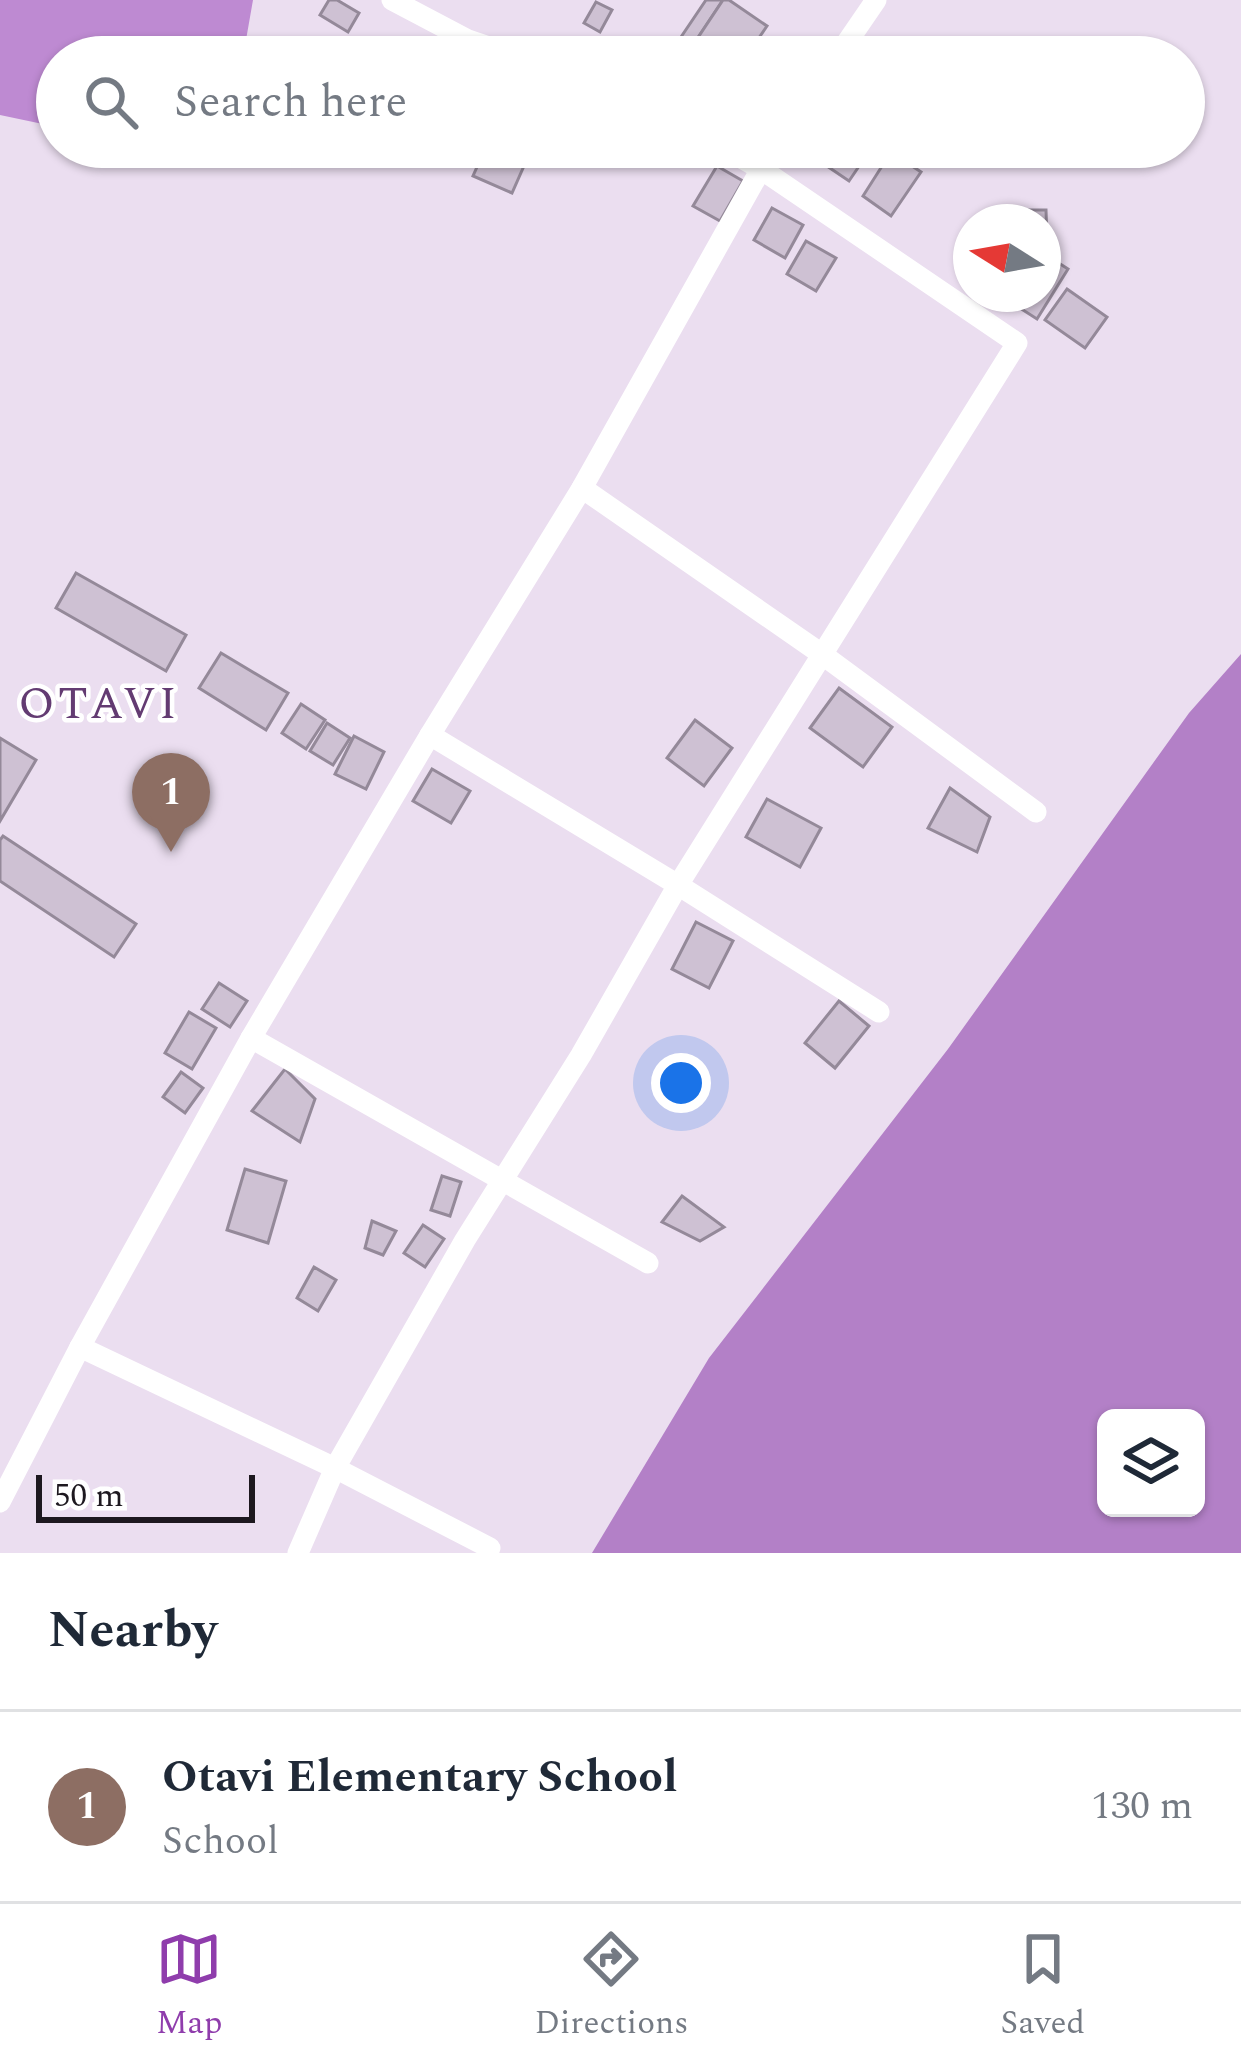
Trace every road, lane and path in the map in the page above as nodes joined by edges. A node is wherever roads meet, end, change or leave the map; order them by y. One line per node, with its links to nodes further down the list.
1 (392, 0): 3 (street)
2 (876, 0): 4 (street)
3 (460, 36)
4 (851, 36)
5 (761, 169): 6 (street); 7 (street)
6 (582, 488): 7 (street); 8 (street)
7 (823, 655): 9 (street); 10 (street)
8 (430, 735): 10 (street); 12 (street)
9 (1036, 812)
10 (678, 885): 11 (street); 13 (street)
11 (879, 1012)
12 (250, 1039): 13 (street); 15 (street)
13 (503, 1179): 14 (street); 16 (street)
14 (648, 1263)
15 (80, 1346): 16 (street); 17 (street)
16 (335, 1468): 18 (street); 19 (street)
17 (0, 1502)
18 (490, 1548)
19 (298, 1553)

